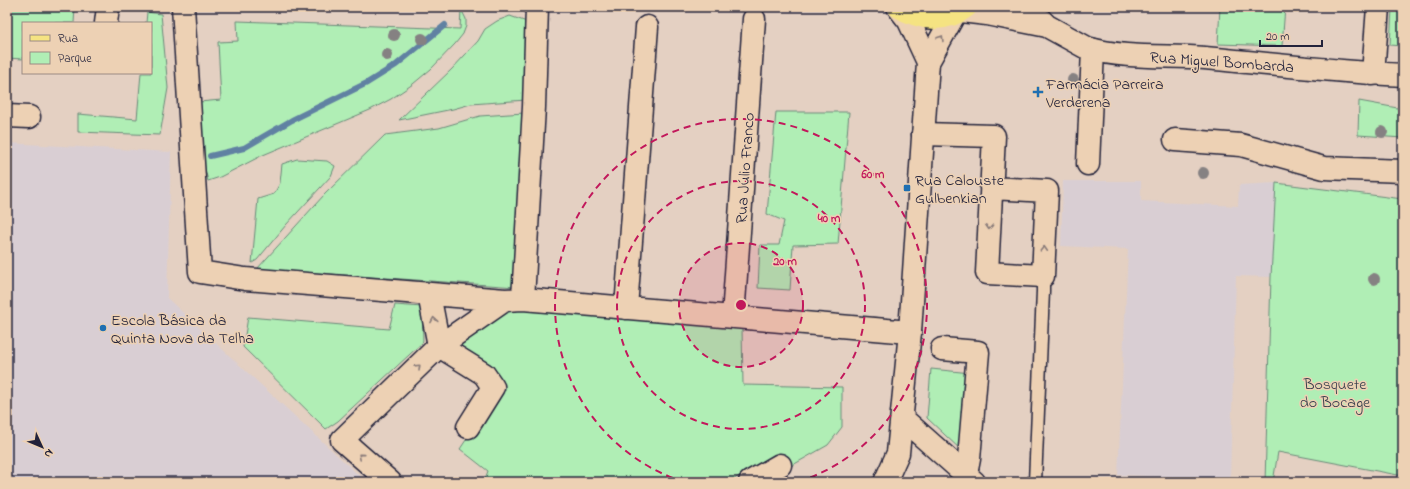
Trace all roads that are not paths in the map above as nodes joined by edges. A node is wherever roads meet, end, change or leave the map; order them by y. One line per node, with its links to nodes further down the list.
1 (108, 7): 9 (street)
2 (183, 7): 24 (street)
3 (537, 7): 25 (street)
4 (899, 7): 7 (main road); 13 (street)
5 (1028, 7): 10 (street, Rua Miguel Bombarda)
6 (1378, 7): 14 (street)
7 (960, 11): 10 (street, Rua Miguel Bombarda); 13 (street, one-way to 7)
8 (754, 19): 27 (street, Rua Júlio Franco)
9 (106, 22)
10 (1047, 26): 12 (street, Rua Miguel Bombarda)
11 (647, 27): 26 (street)
12 (1093, 50): 14 (street, Rua Miguel Bombarda); 20 (street)
13 (928, 62): 18 (street)
14 (1373, 74): 15 (street, Rua Miguel Bombarda)
15 (1403, 75)
16 (7, 116): 17 (street)
17 (29, 117)
18 (923, 134): 22 (street); 28 (street)
19 (1175, 140): 21 (street)
20 (1088, 164)
21 (1403, 171)
22 (991, 188): 23 (street, one-way to 23); 23 (street, one-way to 22)
23 (1043, 276): 38 (lane)
24 (429, 294): 25 (street); 29 (street, one-way to 24)
25 (514, 300): 26 (street); 29 (street)
26 (626, 308): 27 (street)
27 (733, 317): 28 (street)
28 (910, 332): 31 (street)
29 (439, 346): 32 (street); 35 (street, one-way to 29)
30 (942, 349): 34 (street)
31 (902, 418): 34 (street); 37 (street)
32 (468, 427)
33 (780, 465): 36 (street)
34 (970, 478)
35 (390, 482)
36 (750, 482)
37 (885, 482)
38 (1035, 482)

